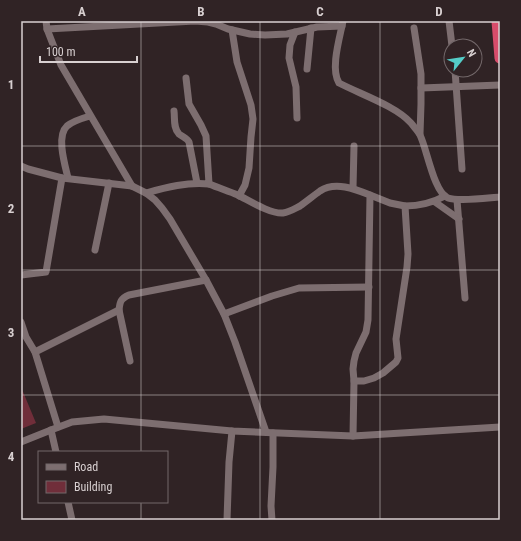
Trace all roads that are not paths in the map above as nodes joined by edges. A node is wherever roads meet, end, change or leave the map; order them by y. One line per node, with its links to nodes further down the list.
1 (46, 21): 7 (street)
2 (449, 21): 10 (street)
3 (497, 21): 11 (highway)
4 (343, 24): 5 (street); 21 (street)
5 (311, 28): 9 (street); 12 (street)
6 (414, 28): 17 (street)
7 (47, 29): 8 (street); 19 (street)
8 (232, 30): 9 (street); 33 (street)
9 (295, 32): 20 (street)
10 (451, 38)
11 (500, 58)
12 (307, 69)
13 (186, 78): 28 (street)
14 (455, 78): 16 (street)
15 (500, 86): 16 (street)
16 (456, 87): 17 (street); 24 (street)
17 (421, 88): 21 (street)
18 (174, 111): 27 (street)
19 (90, 116): 25 (street); 29 (street)
20 (297, 118)
21 (420, 134): 34 (street)
22 (354, 146): 30 (street)
23 (21, 166): 25 (street)
24 (462, 169)
25 (65, 178): 26 (street); 41 (street)
26 (109, 183): 29 (street); 40 (street)
27 (197, 183): 28 (street); 31 (street)
28 (209, 184): 33 (street)
29 (132, 186): 31 (street)
30 (353, 188): 32 (street); 33 (street)
31 (146, 193): 42 (street)
32 (370, 195): 38 (street); 43 (street)
33 (238, 196)
34 (445, 196): 36 (street); 37 (street)
35 (500, 197): 36 (street)
36 (457, 200): 39 (street)
37 (435, 202): 38 (street); 39 (street)
38 (405, 206): 50 (street)
39 (459, 219): 44 (street)
40 (96, 250)
41 (21, 275)
42 (206, 280): 45 (street); 46 (street)
43 (369, 287): 46 (street); 50 (street)
44 (465, 298)
45 (119, 310): 48 (street); 49 (street)
46 (224, 314): 55 (street)
47 (21, 322): 48 (street)
48 (35, 352): 51 (street)
49 (130, 361)
50 (354, 381): 56 (street)
51 (58, 427): 53 (street); 54 (street)
52 (500, 427): 56 (street)
53 (51, 430): 57 (street); 58 (street)
54 (232, 431): 55 (street); 61 (street)
55 (269, 433): 56 (street); 62 (street)
56 (353, 436)
57 (21, 442)
58 (56, 451)
59 (68, 503): 60 (street)
60 (72, 520)
61 (227, 520)
62 (272, 520)

